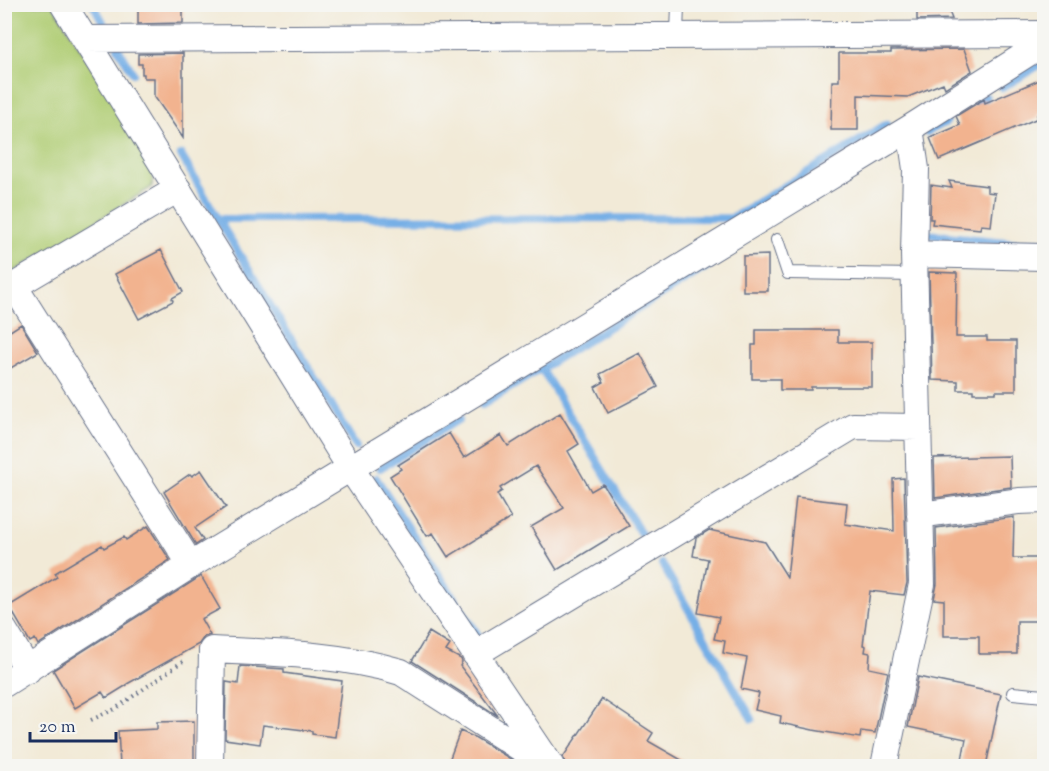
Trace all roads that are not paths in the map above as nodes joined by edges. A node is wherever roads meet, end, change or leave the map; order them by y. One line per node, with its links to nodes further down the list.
1 (63, 4): 5 (street)
2 (678, 4): 4 (lane)
3 (1044, 34): 4 (street)
4 (677, 35): 5 (street)
5 (85, 39): 8 (street)
6 (1044, 43): 7 (street)
7 (910, 128): 11 (street); 14 (street)
8 (178, 189): 12 (street); 14 (street)
9 (777, 240): 11 (lane)
10 (1044, 257): 11 (street)
11 (914, 265): 13 (street)
12 (9, 289): 17 (street)
13 (918, 427): 16 (street); 19 (street)
14 (351, 468): 17 (street); 19 (street)
15 (1044, 500): 16 (street)
16 (920, 515): 26 (street)
17 (191, 565): 20 (street)
18 (4, 630): 20 (street)
19 (475, 654): 25 (street)
20 (28, 670): 21 (street)
21 (4, 684)
22 (1013, 693): 23 (lane)
23 (1044, 696)
24 (210, 766): 25 (street)
25 (550, 766)
26 (884, 766)

